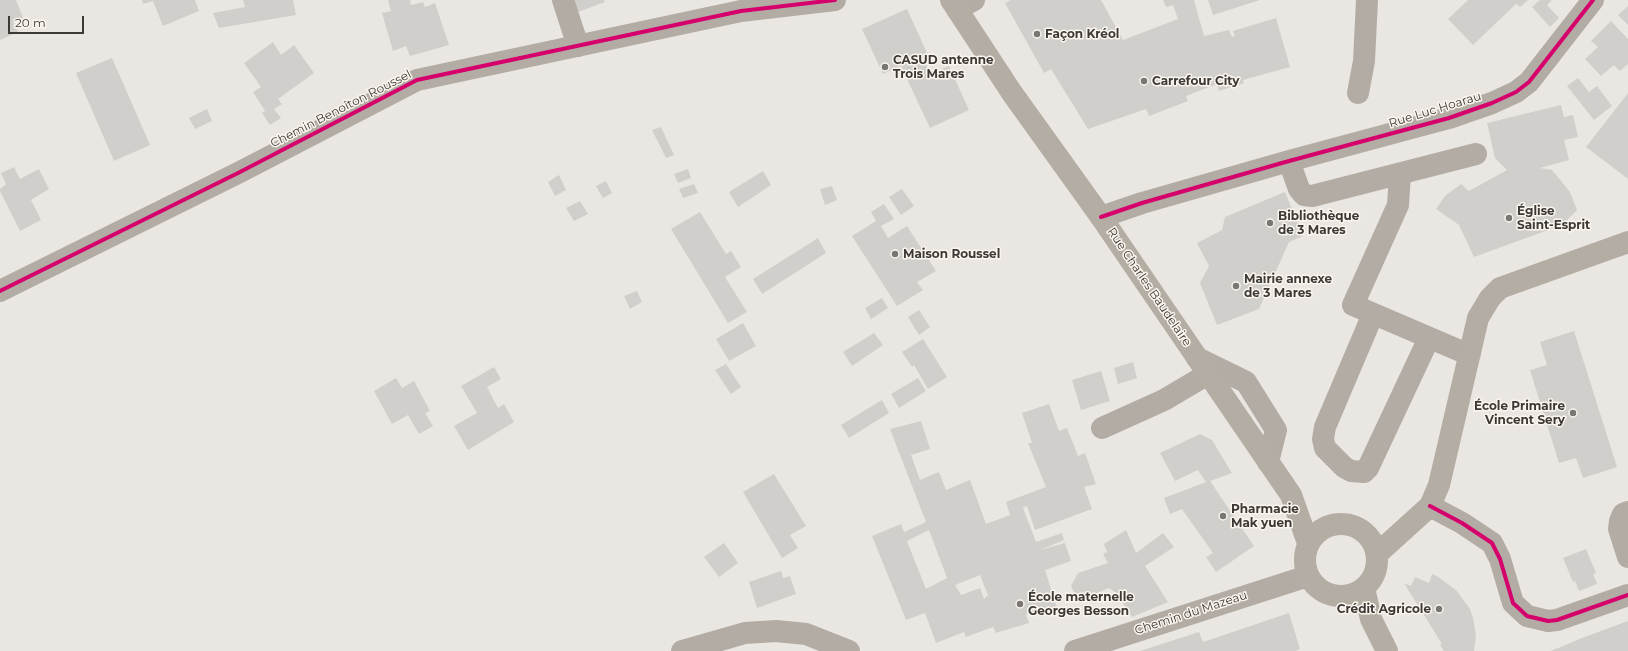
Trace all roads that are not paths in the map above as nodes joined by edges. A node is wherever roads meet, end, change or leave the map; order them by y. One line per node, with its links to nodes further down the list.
1 (563, 0): 6 (street)
2 (835, 0): 6 (street, Chemin Benoîton Roussel)
3 (1367, 0): 7 (street)
4 (1593, 0): 9 (street, Rue Luc Hoarau)
5 (961, 3): 11 (main road, Rue Charles Baudelaire)
6 (578, 46): 13 (street, Chemin Benoîton Roussel)
7 (1358, 93)
8 (1476, 154): 10 (street)
9 (1289, 161): 10 (street); 11 (street, Rue Luc Hoarau)
10 (1400, 174): 14 (street)
11 (1101, 217): 17 (main road, Rue Charles Baudelaire)
12 (1628, 242): 16 (main road)
13 (0, 291)
14 (1373, 314): 15 (street); 15 (street)
15 (1429, 338): 16 (street)
16 (1470, 354): 21 (main road)
17 (1202, 366): 18 (street); 19 (street)
18 (1102, 428)
19 (1268, 462): 20 (main road)
20 (1291, 495): 23 (main road); 26 (main road)
21 (1430, 506): 24 (main road); 31 (street)
22 (1628, 512): 28 (street)
23 (1332, 524): 25 (main road); 26 (main road)
24 (1401, 530): 25 (main road); 27 (main road)
25 (1366, 534): 27 (main road)
26 (1308, 543): 29 (main road)
27 (1377, 554): 30 (main road)
28 (1628, 557)
29 (1308, 576): 30 (main road); 34 (street, Chemin du Mazeau)
30 (1355, 592): 35 (main road)
31 (1628, 595)
32 (682, 651): 33 (street)
33 (849, 651)
34 (1075, 651)
35 (1387, 651)

